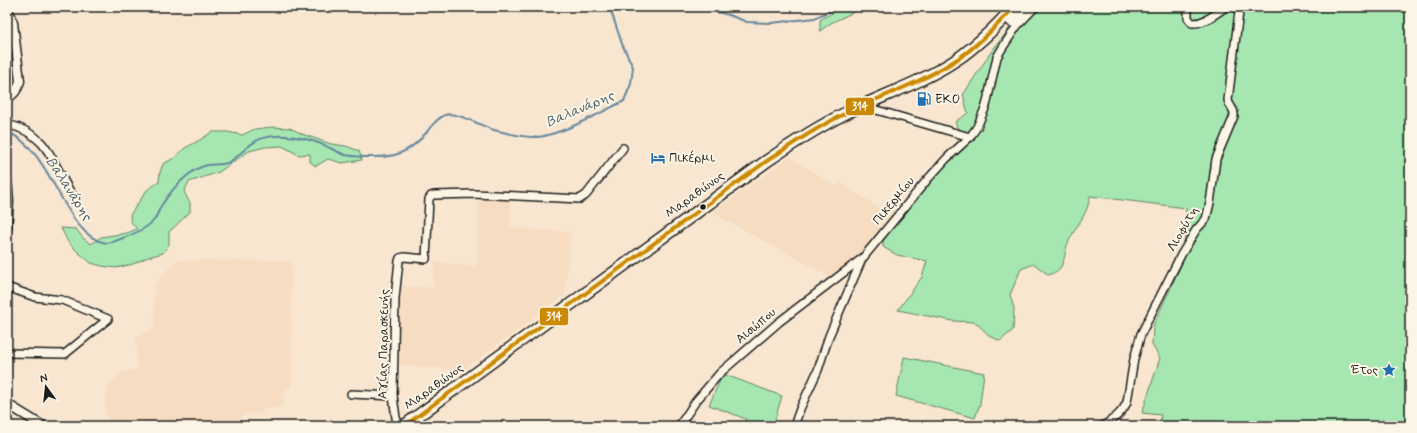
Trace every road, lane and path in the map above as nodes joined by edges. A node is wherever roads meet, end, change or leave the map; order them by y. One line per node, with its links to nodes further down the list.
1 (7, 7): 8 (street)
2 (1014, 7): 24 (main road, Μαραθώνος)
3 (1024, 7): 9 (main road, Μαραθώνος)
4 (1035, 7): 11 (street, Πικερμίου)
5 (1188, 7): 6 (street)
6 (1226, 7)
7 (1237, 7): 28 (street, Λιοφύτη)
8 (7, 98)
9 (873, 109): 11 (street); 25 (main road, Μαραθώνος)
10 (7, 124): 14 (street)
11 (970, 137): 16 (street, Πικερμίου)
12 (623, 148): 20 (street, Αγίας Παρασκευής)
13 (7, 180): 15 (street)
14 (75, 199)
15 (7, 228)
16 (862, 259): 26 (street, Αισώπου); 27 (street, Πικερμίου)
17 (7, 287): 18 (street)
18 (7, 353)
19 (351, 394): 20 (street)
20 (393, 396): 23 (street, Αγίας Παρασκευής)
21 (7, 404): 22 (street)
22 (43, 426)
23 (400, 426)
24 (404, 426)
25 (416, 426)
26 (679, 426)
27 (794, 426)
28 (1103, 426)

